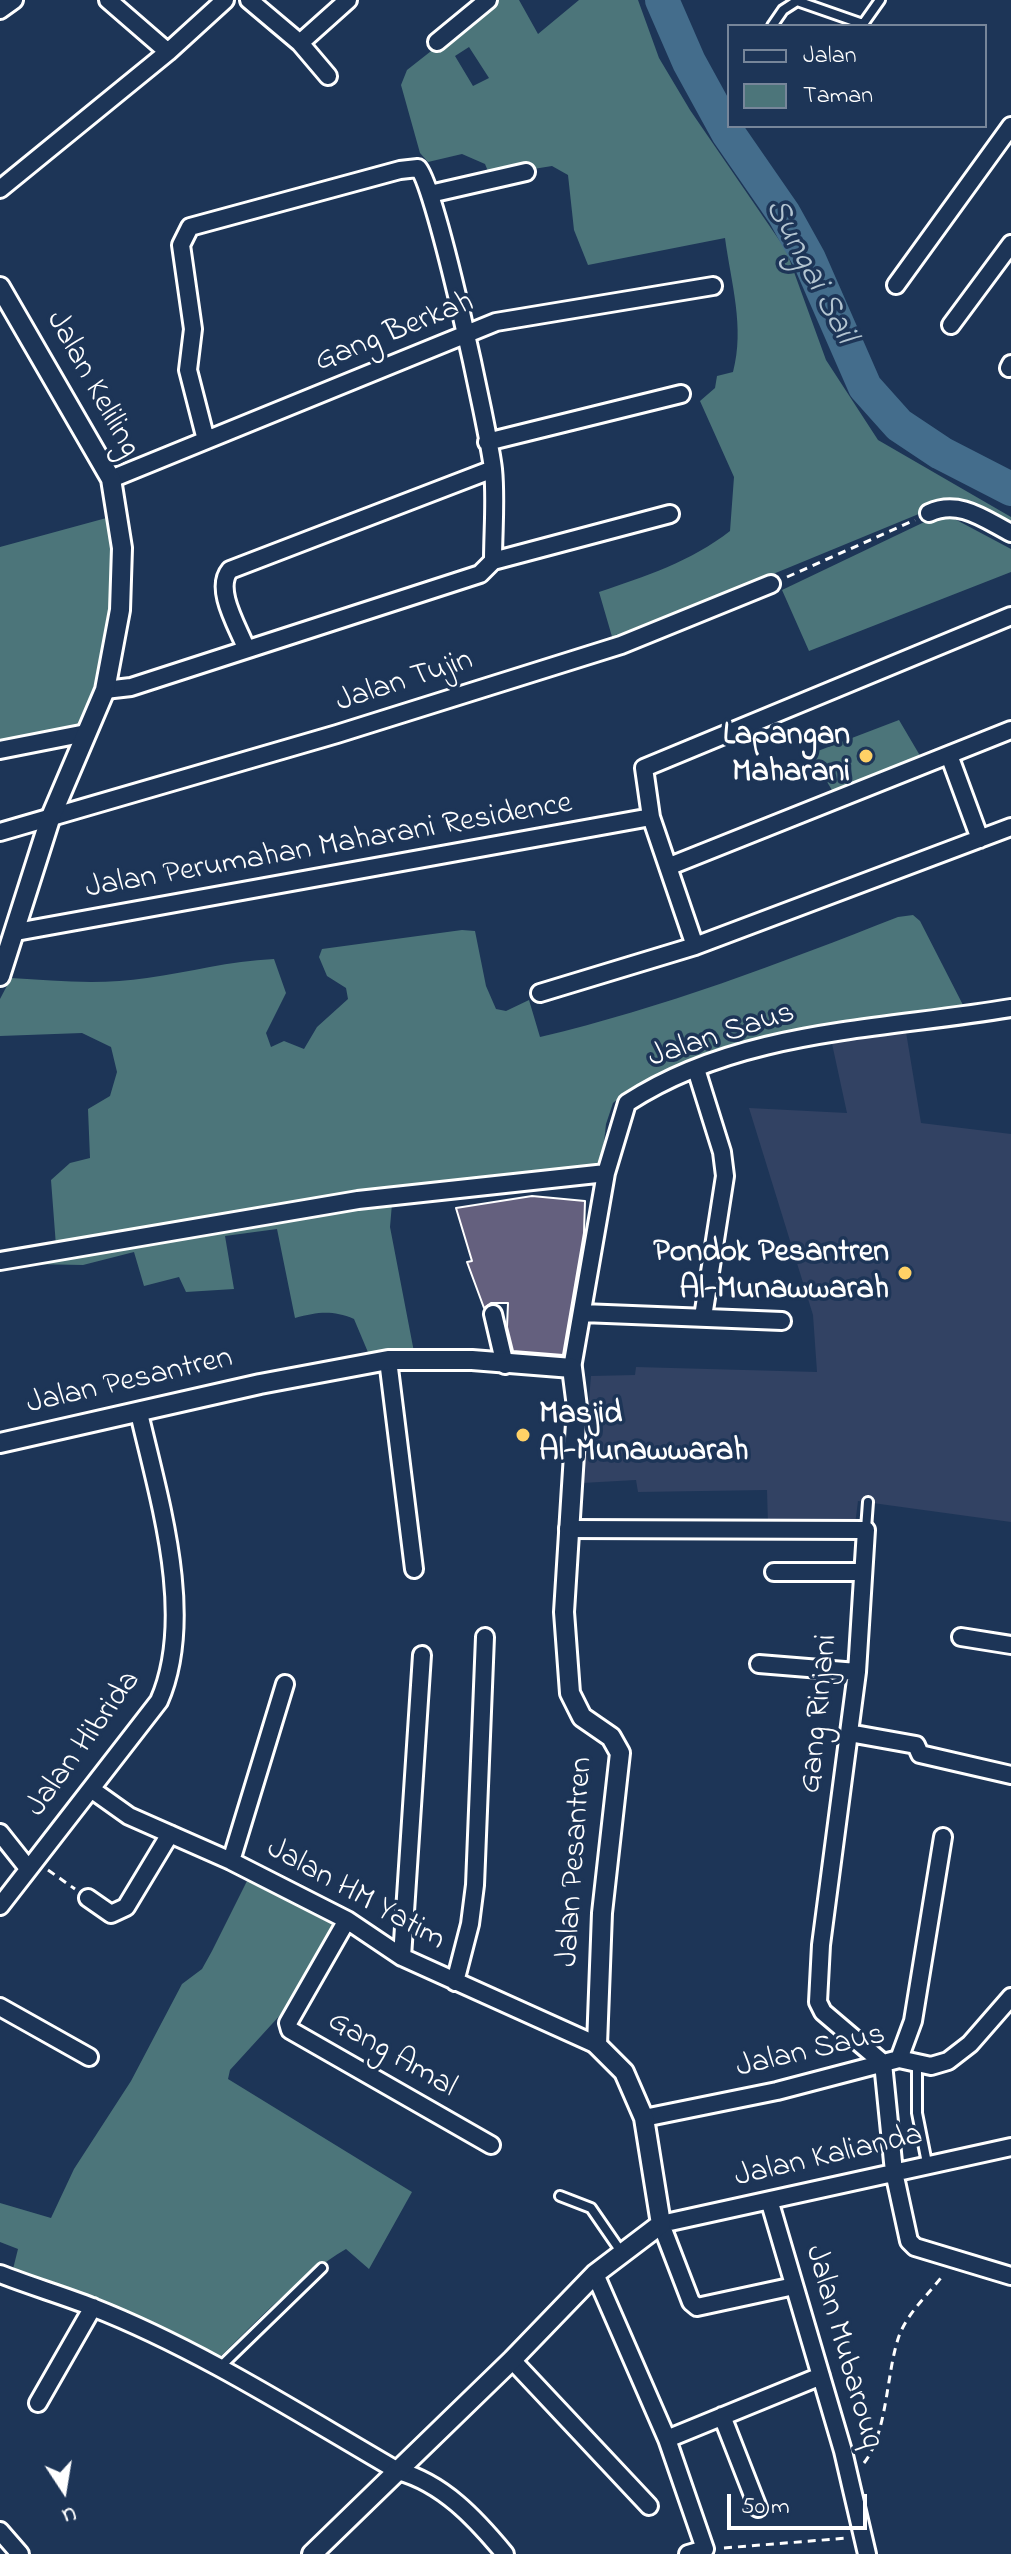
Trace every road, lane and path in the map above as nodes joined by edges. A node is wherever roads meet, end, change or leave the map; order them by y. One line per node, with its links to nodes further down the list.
1 (14, 0): 8 (street)
2 (108, 0): 14 (street)
3 (225, 0): 14 (street)
4 (249, 0): 13 (street)
5 (348, 0): 13 (street)
6 (488, 0): 12 (street)
7 (880, 0): 10 (lane)
8 (0, 10)
9 (773, 24): 11 (lane)
10 (863, 24)
11 (863, 24)
12 (437, 42)
13 (300, 43): 15 (street)
14 (168, 52): 18 (street)
15 (328, 76)
16 (1011, 126): 21 (street)
17 (526, 172): 19 (street)
18 (0, 189)
19 (430, 194): 25 (street); 27 (street)
20 (1011, 244): 24 (street)
21 (896, 285)
22 (713, 286): 25 (street, Gang Berkah)
23 (2, 292): 30 (street, Jalan Keliling)
24 (951, 325)
25 (465, 333): 27 (street, Gang Berkah); 28 (street)
26 (681, 394): 28 (street)
27 (206, 440): 30 (street, Gang Berkah)
28 (487, 442): 29 (street)
29 (493, 469): 34 (street); 37 (street)
30 (111, 479): 38 (street, Jalan Keliling)
31 (929, 513): 33 (street); 35 (path)
32 (670, 514): 34 (street)
33 (1011, 533)
34 (493, 561): 37 (street)
35 (771, 584): 44 (street, Jalan Tujin)
36 (1011, 616): 43 (street)
37 (246, 648): 38 (street)
38 (105, 690): 40 (street, Jalan Keliling)
39 (1011, 730): 42 (street)
40 (86, 733): 41 (street); 44 (street, Jalan Keliling)
41 (0, 750)
42 (949, 755): 47 (street); 48 (street)
43 (651, 817): 48 (street); 49 (street, Jalan Perumahan Maharani Residence)
44 (50, 819): 46 (street, Jalan Tujin); 49 (street, Jalan Keliling)
45 (1011, 827): 47 (street)
46 (0, 832)
47 (980, 839): 50 (street)
48 (670, 866): 50 (street)
49 (16, 932): 51 (street, Jalan Keliling)
50 (695, 946): 52 (street)
51 (0, 976)
52 (540, 993)
53 (1011, 1008): 54 (street, Jalan Saus)
54 (696, 1069): 55 (street, Jalan Saus); 59 (street)
55 (606, 1173): 56 (street); 57 (street, Jalan Saus)
56 (0, 1261)
57 (582, 1313): 59 (street); 63 (street, Jalan Saus)
58 (493, 1314): 62 (street)
59 (703, 1317): 60 (street)
60 (782, 1321)
61 (388, 1360): 62 (street, Jalan Pesantren); 64 (street, Jalan Pesantren); 69 (street)
62 (505, 1365): 63 (street, Jalan Pesantren)
63 (572, 1368): 67 (street, Jalan Pesantren)
64 (139, 1413): 65 (street, Jalan Pesantren); 81 (street, Jalan Hibrida)
65 (0, 1443)
66 (868, 1502): 68 (lane)
67 (568, 1529): 68 (street); 94 (street, Jalan Pesantren)
68 (866, 1530): 71 (street, Gang Rinjani)
69 (414, 1569)
70 (774, 1572): 71 (street)
71 (863, 1572): 77 (street, Gang Rinjani)
72 (485, 1637): 91 (street)
73 (961, 1637): 74 (street)
74 (1011, 1645)
75 (422, 1655): 90 (street)
76 (759, 1664): 77 (street)
77 (857, 1672): 79 (street, Gang Rinjani)
78 (285, 1684): 85 (street)
79 (849, 1733): 80 (street); 96 (street, Gang Rinjani)
80 (1011, 1775)
81 (91, 1789): 83 (street, Jalan HM Yatim); 86 (street, Jalan Hibrida)
82 (0, 1833): 86 (street)
83 (170, 1834): 85 (street, Jalan HM Yatim); 87 (street)
84 (943, 1837): 96 (street)
85 (231, 1861): 89 (street, Jalan HM Yatim)
86 (30, 1864): 87 (path); 88 (street, Jalan Hibrida)
87 (88, 1898)
88 (0, 1906)
89 (347, 1920): 90 (street, Jalan HM Yatim); 99 (street, Gang Amal)
90 (402, 1957): 91 (street, Jalan HM Yatim)
91 (455, 1982): 94 (street, Jalan HM Yatim)
92 (1011, 1997): 97 (street, Jalan Saus)
93 (0, 2007): 95 (street)
94 (597, 2045): 98 (street)
95 (89, 2057)
96 (891, 2061): 97 (street, Jalan Saus); 98 (street, Jalan Saus); 102 (street)
97 (918, 2063): 101 (lane)
98 (644, 2118): 105 (street)
99 (491, 2145)
100 (1011, 2147): 101 (street, Jalan Kalianda)
101 (927, 2163): 102 (street, Jalan Kalianda)
102 (894, 2172): 104 (street, Jalan Kalianda); 107 (street)
103 (560, 2196): 106 (lane)
104 (770, 2203): 105 (street, Jalan Kalianda); 112 (street, Jalan Mubarouq)
105 (661, 2224): 106 (street); 112 (street)
106 (623, 2254): 110 (street)
107 (955, 2259): 111 (street); 121 (path)
108 (322, 2268): 115 (lane)
109 (0, 2274): 113 (street)
110 (595, 2274): 114 (street); 119 (street)
111 (1011, 2276)
112 (794, 2286): 116 (street, Jalan Mubarouq)
113 (93, 2307): 115 (street); 117 (street)
114 (512, 2360): 120 (street); 122 (street)
115 (219, 2367): 120 (street)
116 (821, 2376): 118 (street); 121 (street, Jalan Mubarouq)
117 (38, 2403)
118 (722, 2416): 119 (street); 123 (street)
119 (667, 2439): 126 (street)
120 (398, 2471): 128 (street); 129 (street)
121 (849, 2479): 125 (street, Jalan Mubarouq)
122 (649, 2506)
123 (758, 2508)
124 (0, 2531): 127 (street)
125 (863, 2537): 126 (path); 130 (street, Jalan Mubarouq)
126 (696, 2552)
127 (20, 2554)
128 (312, 2554)
129 (505, 2554)
130 (867, 2554)

